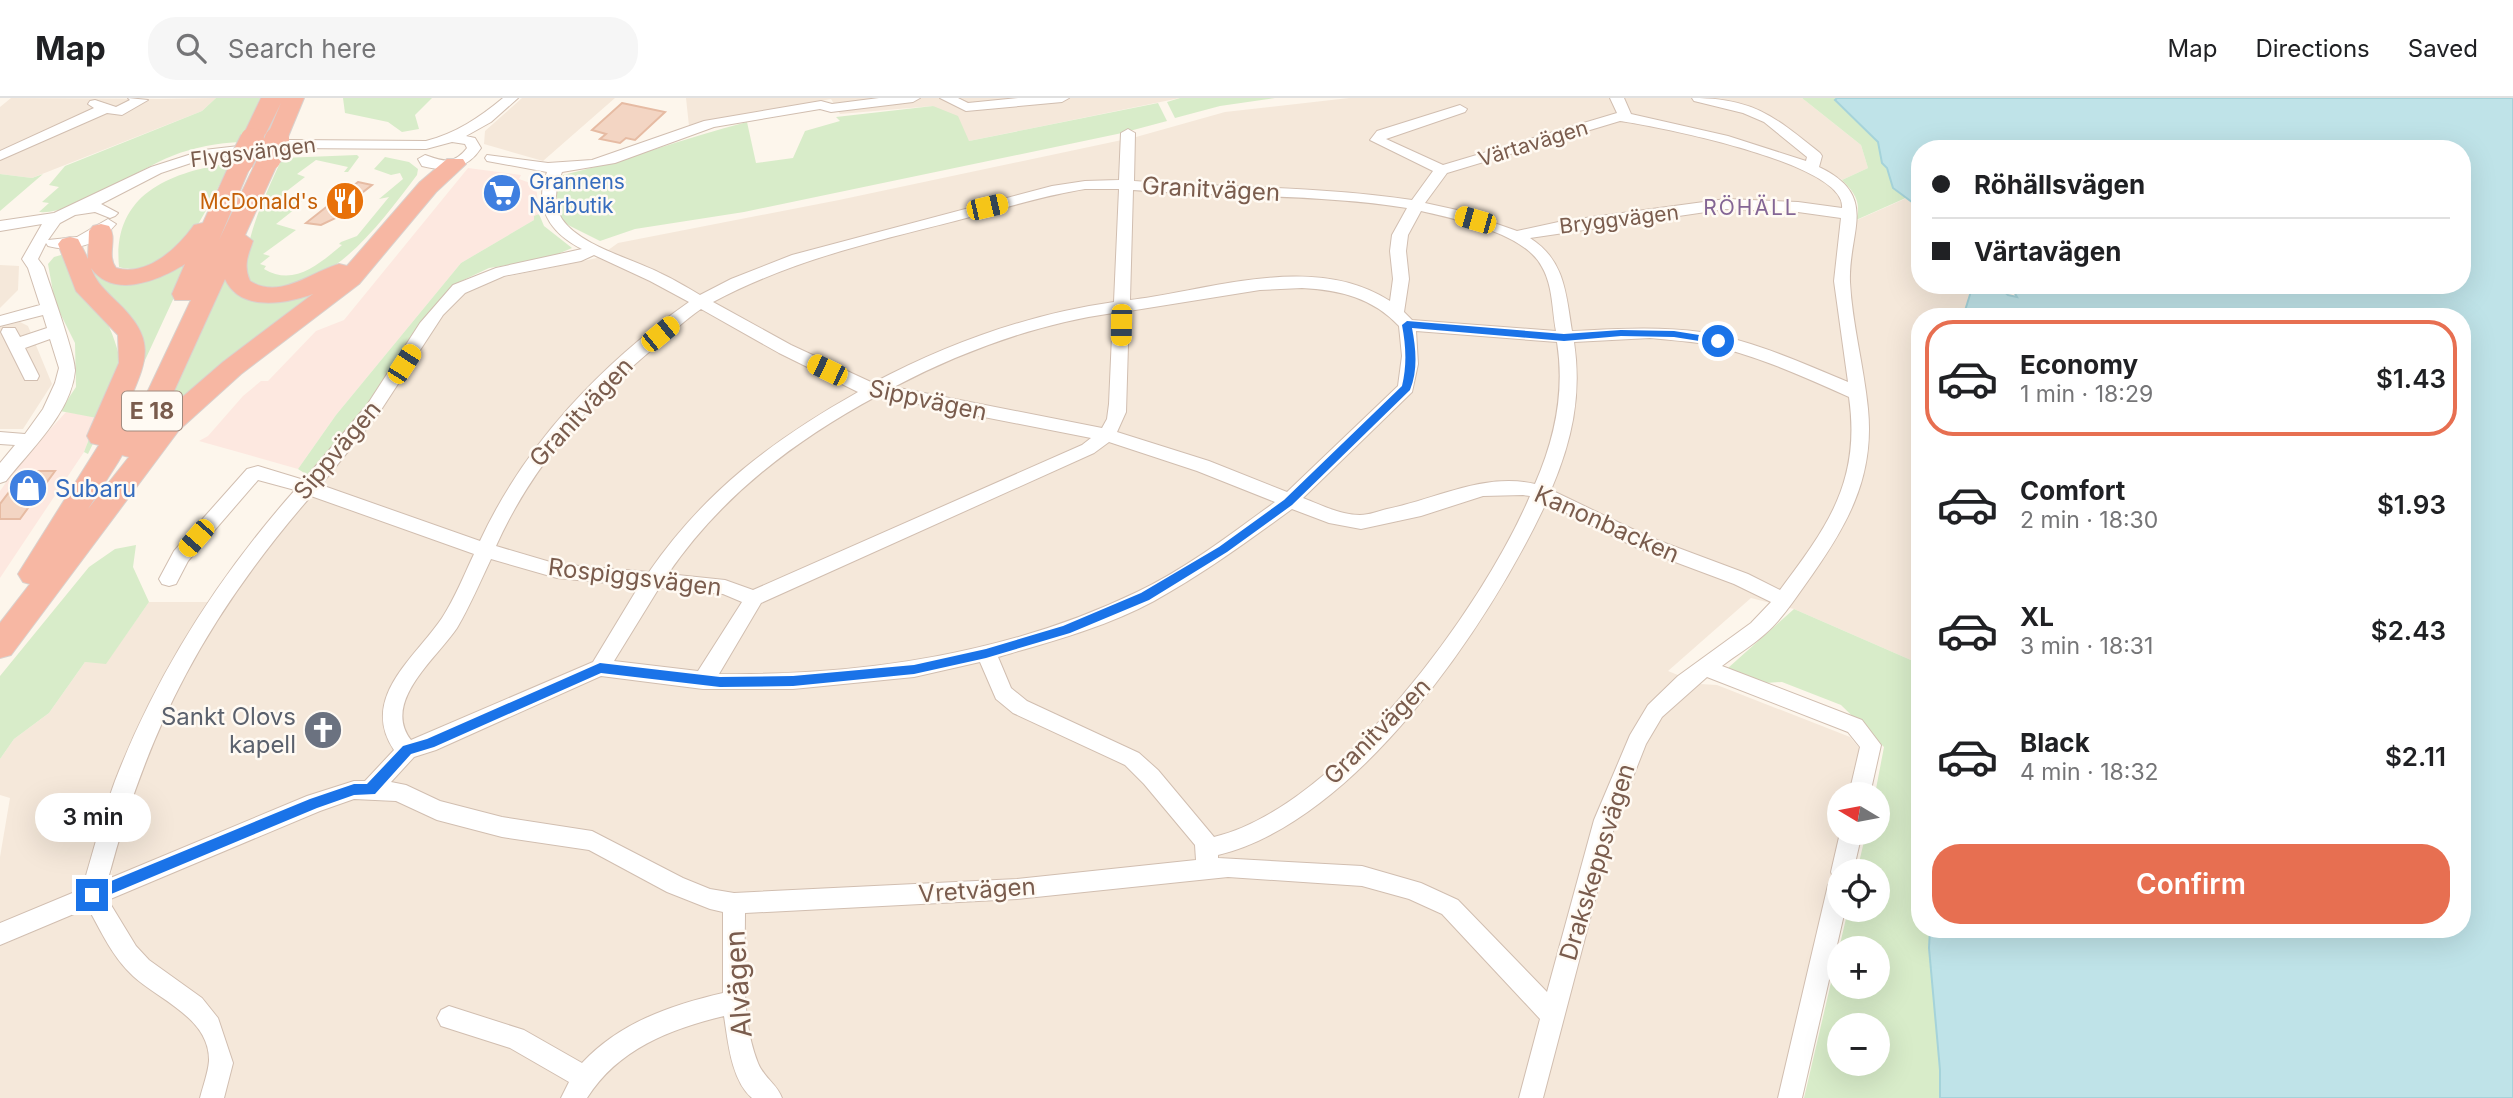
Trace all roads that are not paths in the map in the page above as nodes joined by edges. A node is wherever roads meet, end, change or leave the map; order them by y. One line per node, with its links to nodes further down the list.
1 (135, 98): 10 (street)
2 (272, 98): 15 (highway, E 18)
3 (293, 98): 15 (highway, E 18)
4 (511, 98): 13 (street)
5 (913, 98): 20 (street)
6 (947, 98): 7 (street)
7 (1062, 98)
8 (1617, 98): 12 (street)
9 (1699, 98): 21 (street)
10 (105, 103): 17 (street)
11 (1460, 109): 22 (street)
12 (1625, 116): 21 (street); 22 (street, Värtavägen)
13 (486, 119): 16 (street); 16 (street)
14 (1128, 133): 23 (street)
15 (260, 150): 18 (highway); 28 (highway); 53 (highway, E 18); 59 (highway, E 18)
16 (464, 151): 18 (street, Flygsvängen); 18 (street); 19 (street, Flygsvängen); 59 (highway)
17 (0, 156)
18 (428, 158): 25 (street, Flygsvängen); 28 (street, Flygsvängen)
19 (492, 158): 20 (street)
20 (556, 168): 33 (street)
21 (1811, 168): 26 (street)
22 (1442, 170): 24 (street)
23 (1124, 184): 24 (street, Granitvägen); 35 (street, Granitvägen); 37 (street)
24 (1416, 205): 31 (street, Granitvägen); 38 (street)
25 (80, 209): 27 (street, Flygsvängen); 28 (street)
26 (1849, 214): 31 (street, Bryggvägen); 44 (street, Drakskeppsvägen)
27 (59, 217): 29 (street); 30 (street)
28 (105, 222): 32 (street, Flygsvängen)
29 (0, 226): 30 (street)
30 (44, 235): 32 (street); 34 (street)
31 (1515, 236): 41 (street, Granitvägen)
32 (65, 244): 34 (street); 53 (highway)
33 (594, 249): 35 (street, Sippvägen); 49 (street, Sippvägen)
34 (36, 267): 36 (street)
35 (701, 301): 43 (street, Sippvägen); 52 (street, Granitvägen)
36 (49, 308): 39 (street); 40 (street)
37 (1122, 308): 38 (street); 43 (street); 45 (street)
38 (1401, 318): 41 (street); 51 (street)
39 (56, 331): 40 (street); 47 (street)
40 (8, 333): 42 (street)
41 (1564, 337): 44 (street); 50 (street, Granitvägen)
42 (32, 376)
43 (874, 392): 45 (street, Sippvägen); 55 (street)
44 (1857, 393): 57 (street, Drakskeppsvägen)
45 (1106, 435): 51 (street, Kanonbacken); 56 (street, Rospiggsvägen)
46 (0, 438): 47 (street)
47 (27, 440): 48 (street)
48 (0, 476)
49 (306, 487): 52 (street, Rospiggsvägen); 54 (street, Rospiggsvägen); 68 (street, Sippvägen)
50 (1540, 492): 51 (street, Kanonbacken); 57 (street, Kanonbacken); 67 (street, Granitvägen)
51 (1288, 502): 60 (street)
52 (484, 550): 55 (street, Rospiggsvägen); 64 (street, Granitvägen)
53 (34, 573): 58 (highway, E 18)
54 (169, 579)
55 (654, 579): 56 (street, Rospiggsvägen); 62 (street)
56 (753, 598): 63 (street)
57 (1784, 600): 61 (street, Drakskeppsvägen)
58 (0, 619)
59 (0, 645)
60 (986, 653): 63 (street); 67 (street)
61 (1703, 667): 65 (street); 73 (street, Drakskeppsvägen)
62 (600, 668): 63 (street); 64 (street)
63 (704, 681)
64 (407, 750): 66 (street)
65 (1863, 782)
66 (370, 790): 68 (street); 69 (street, Vretvägen)
67 (1207, 858): 69 (street, Vretvägen); 73 (street, Vretvägen)
68 (92, 895): 71 (street); 76 (street)
69 (734, 903): 72 (street, Alvägen)
70 (1830, 922): 79 (street)
71 (0, 934)
72 (734, 1002): 75 (street); 77 (street, Alvägen)
73 (1552, 1014): 78 (street, Drakskeppsvägen)
74 (449, 1018): 75 (street)
75 (579, 1088)
76 (212, 1098)
77 (770, 1098)
78 (1531, 1098)
79 (1790, 1098)

